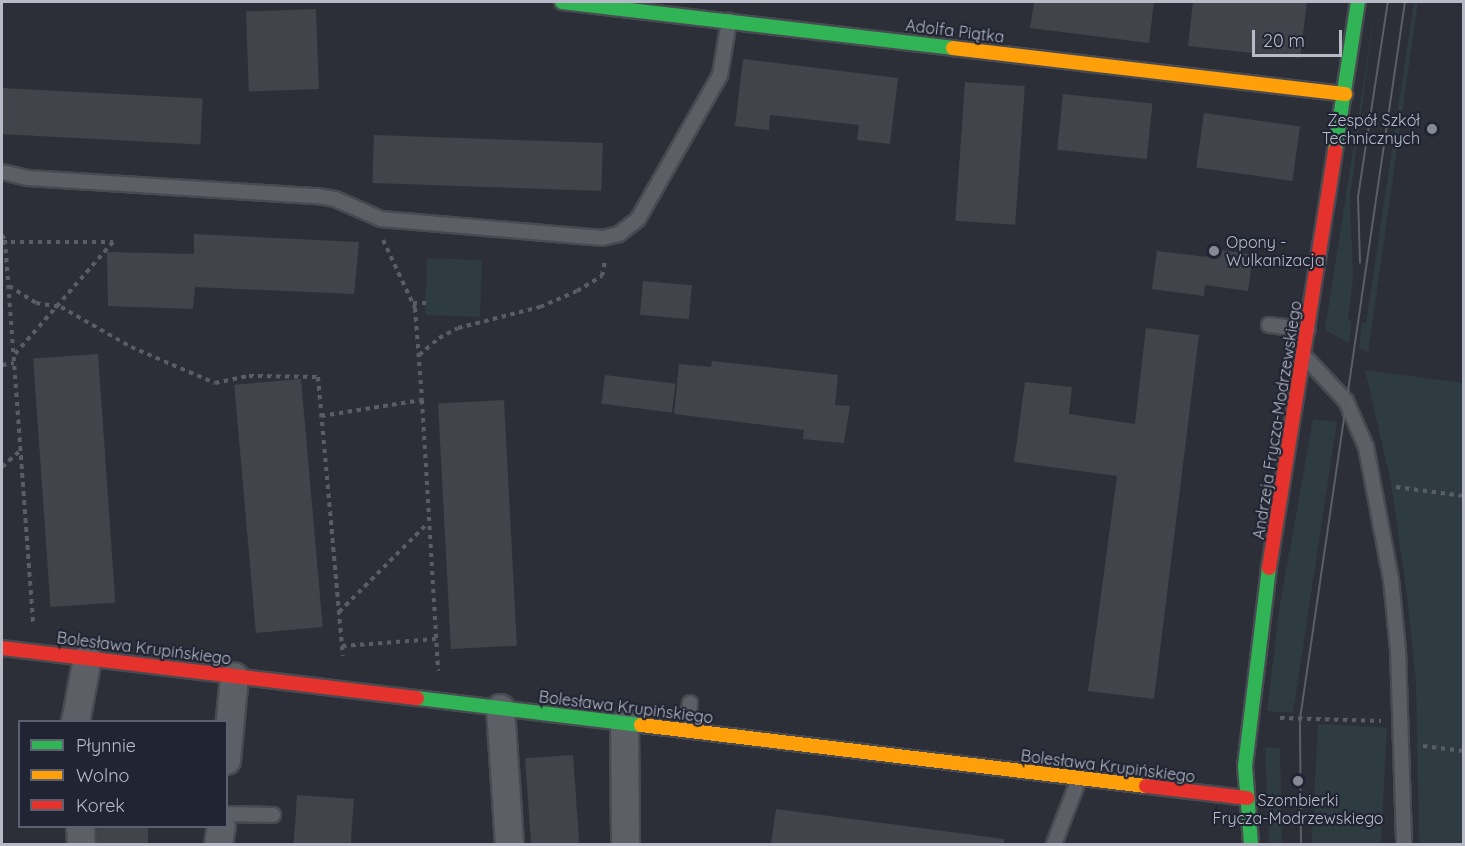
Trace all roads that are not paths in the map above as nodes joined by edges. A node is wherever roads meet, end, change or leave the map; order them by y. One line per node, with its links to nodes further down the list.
1 (562, 2): 3 (street, Adolfa Piątka)
2 (1358, 2): 4 (street, Andrzeja Frycza-Modrzewskiego)
3 (729, 21): 4 (street, Adolfa Piątka); 5 (lane)
4 (1345, 94): 7 (street, Andrzeja Frycza-Modrzewskiego)
5 (2, 172)
6 (1269, 325): 7 (lane)
7 (1308, 330): 8 (street, Andrzeja Frycza-Modrzewskiego)
8 (1304, 356): 19 (street, Andrzeja Frycza-Modrzewskiego); 31 (lane)
9 (2, 648): 10 (street, Bolesława Krupińskiego)
10 (87, 658): 11 (street, Bolesława Krupińskiego); 14 (street)
11 (234, 676): 13 (street, Bolesława Krupińskiego); 17 (street)
12 (690, 703): 16 (lane)
13 (500, 708): 15 (street, Bolesława Krupińskiego); 27 (street)
14 (75, 720)
15 (624, 723): 16 (street, Bolesława Krupińskiego); 28 (street)
16 (687, 731): 18 (street, Bolesława Krupińskiego)
17 (228, 739)
18 (1079, 779): 19 (street, Bolesława Krupińskiego); 29 (lane)
19 (1247, 798): 22 (street); 30 (street, Andrzeja Frycza-Modrzewskiego)
20 (228, 814): 21 (lane)
21 (273, 815)
22 (1235, 826)
23 (80, 828): 25 (street)
24 (221, 828): 26 (street)
25 (81, 844)
26 (218, 844)
27 (509, 844)
28 (625, 844)
29 (1054, 844)
30 (1251, 844)
31 (1404, 844)

